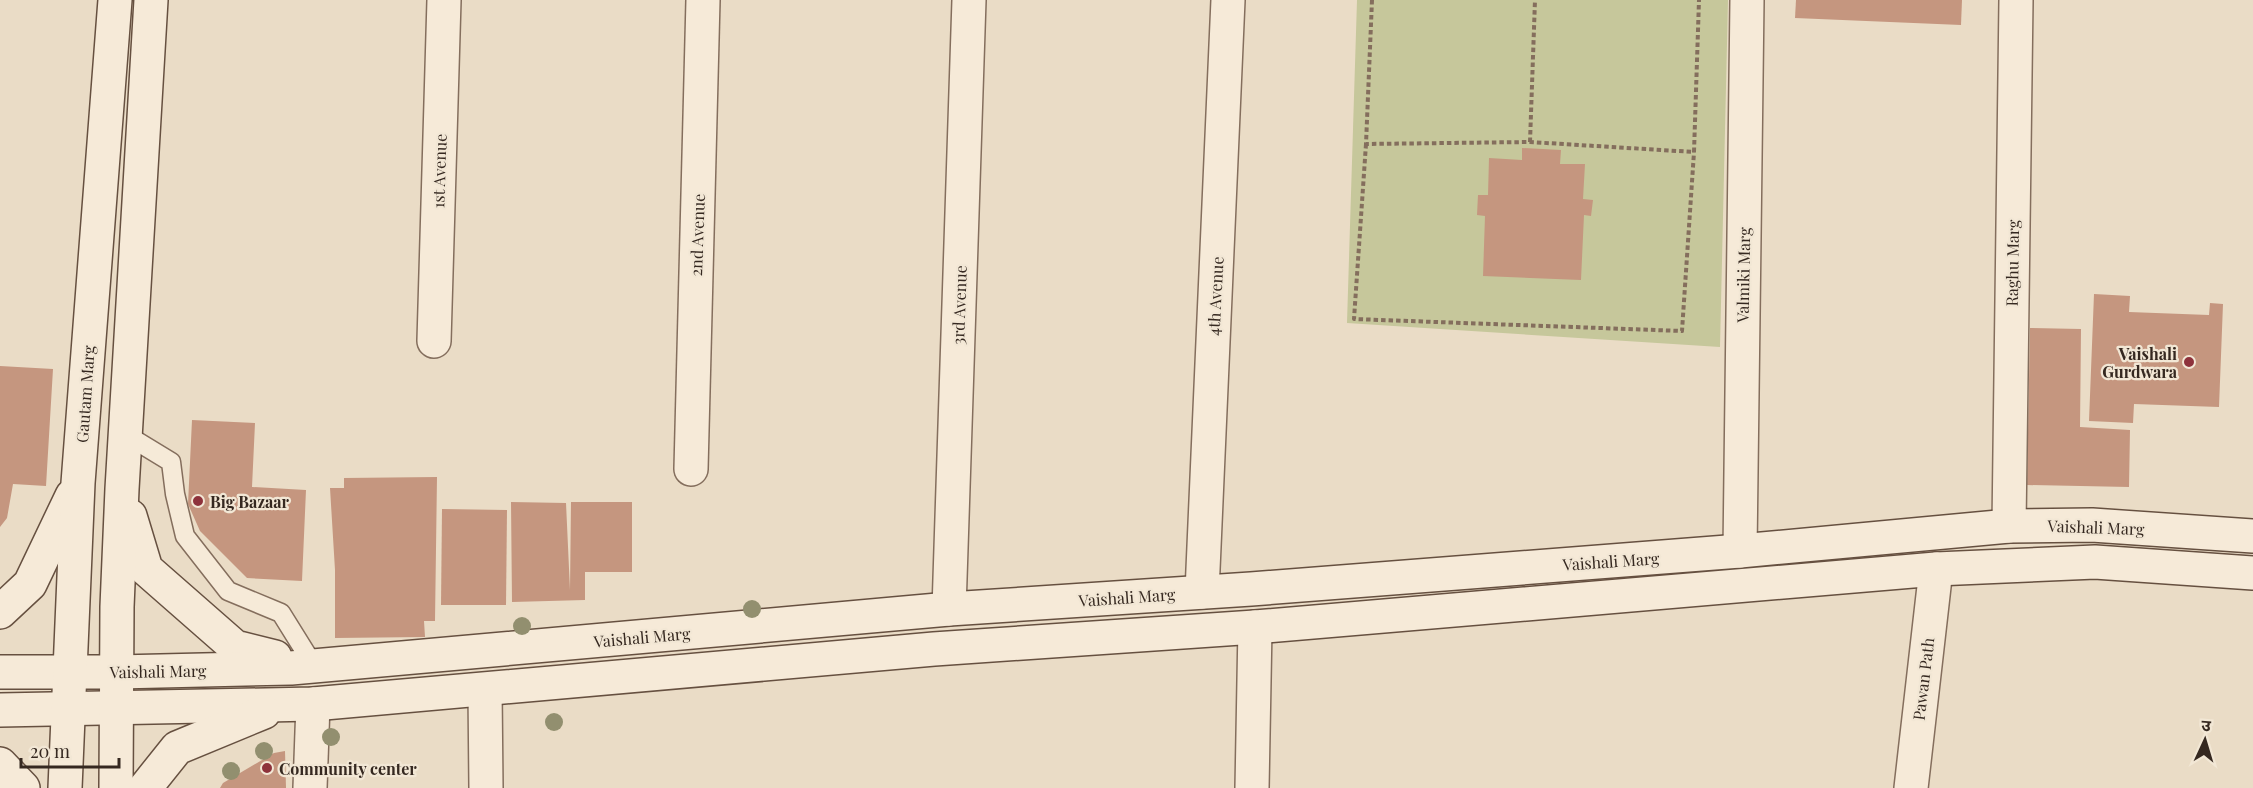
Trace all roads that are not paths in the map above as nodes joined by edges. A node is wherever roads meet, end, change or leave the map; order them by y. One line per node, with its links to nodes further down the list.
1 (115, 0): 12 (street, Gautam Marg)
2 (151, 0): 10 (street)
3 (444, 0): 9 (street, 1st Avenue)
4 (703, 0): 11 (street, 2nd Avenue)
5 (969, 0): 23 (street, 3rd Avenue)
6 (1228, 0): 22 (street, 4th Avenue)
7 (1747, 0): 17 (street, Valmiki Marg)
8 (2016, 0): 14 (street, Raghu Marg)
9 (434, 341)
10 (125, 434): 13 (street); 27 (lane)
11 (690, 469)
12 (78, 483): 24 (street); 29 (street, Gautam Marg)
13 (122, 489): 27 (street); 30 (street)
14 (2009, 526): 15 (street, Vaishali Marg); 16 (street, Vaishali Marg)
15 (1936, 533): 17 (street, Vaishali Marg); 18 (street, Pawan Path)
16 (2253, 536)
17 (1740, 551): 20 (street, Valmiki Marg); 21 (street, Vaishali Marg)
18 (1936, 569): 19 (street); 20 (street); 44 (street, Pawan Path)
19 (2253, 573)
20 (1741, 587): 25 (street)
21 (1254, 589): 22 (street, Vaishali Marg); 25 (street)
22 (1202, 592): 23 (street, Vaishali Marg)
23 (949, 609): 26 (street, Vaishali Marg)
24 (0, 612)
25 (1255, 627): 31 (street); 43 (street)
26 (482, 651): 27 (street, Vaishali Marg); 31 (street)
27 (314, 666): 30 (street, Vaishali Marg)
28 (0, 672): 29 (street, Vaishali Marg)
29 (70, 672): 30 (street, Vaishali Marg); 33 (street, Gautam Marg)
30 (118, 672): 34 (street)
31 (485, 690): 32 (street); 42 (street)
32 (298, 704): 34 (street); 40 (street); 41 (street)
33 (68, 709): 34 (street); 35 (street); 38 (street, Gautam Marg)
34 (117, 709): 39 (street)
35 (0, 710)
36 (0, 764): 37 (street)
37 (23, 788)
38 (65, 788)
39 (117, 788)
40 (145, 788)
41 (310, 788)
42 (486, 788)
43 (1252, 788)
44 (1911, 788)

